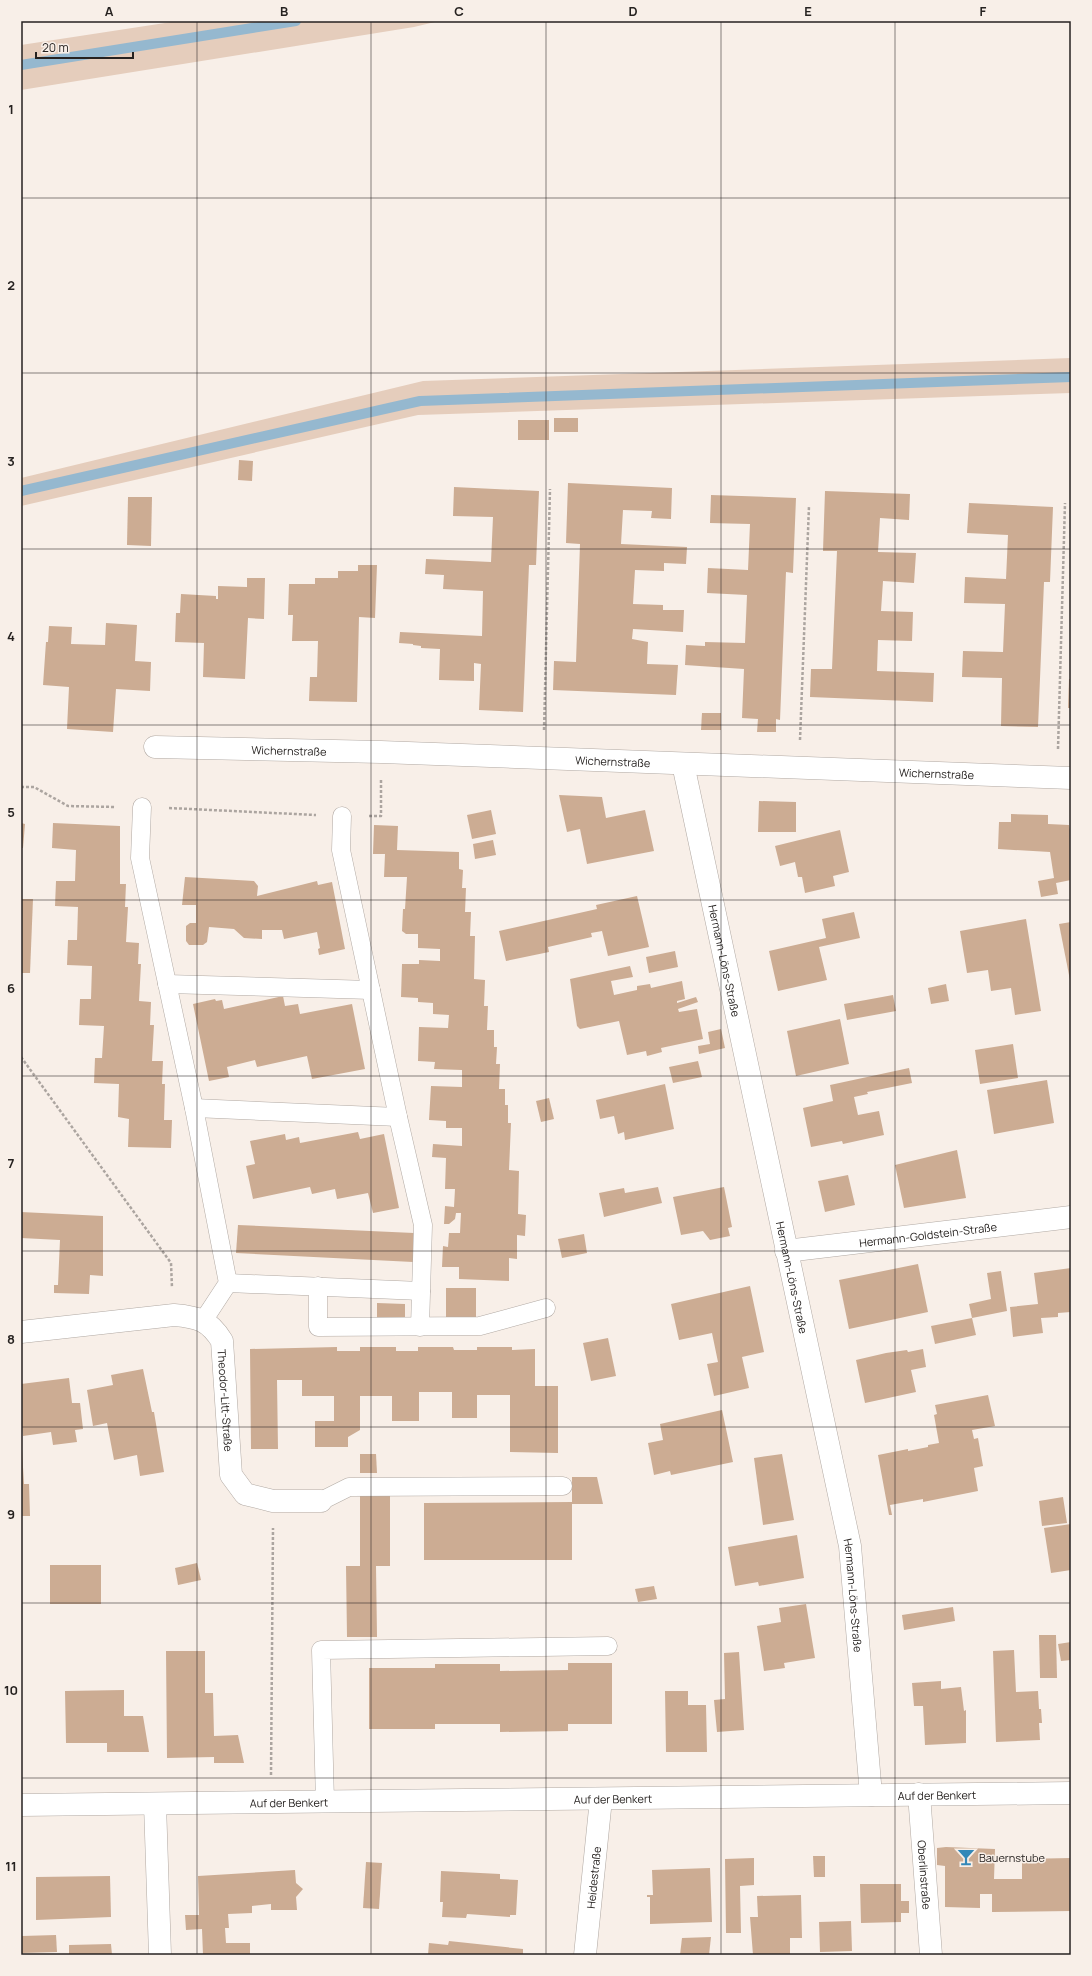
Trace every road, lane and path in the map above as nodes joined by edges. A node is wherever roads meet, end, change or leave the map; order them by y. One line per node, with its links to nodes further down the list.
1 (550, 489): 6 (path)
2 (1065, 503): 9 (path)
3 (809, 506): 8 (path)
4 (155, 747): 5 (street, Wichernstraße)
5 (381, 752): 6 (street, Wichernstraße); 12 (path)
6 (543, 758): 7 (street, Wichernstraße)
7 (683, 764): 8 (street, Wichernstraße); 19 (street, Hermann-Löns-Straße)
8 (799, 767): 9 (street, Wichernstraße)
9 (1064, 778)
10 (21, 787): 11 (path)
11 (142, 807): 12 (path); 13 (lane)
12 (342, 816): 14 (lane)
13 (167, 984): 14 (lane); 16 (lane)
14 (371, 990): 17 (lane)
15 (21, 1057): 24 (path)
16 (194, 1108): 17 (lane); 20 (lane)
17 (398, 1117): 22 (lane)
18 (1071, 1217): 19 (street, Hermann-Goldstein-Straße)
19 (786, 1251): 34 (street, Hermann-Löns-Straße)
20 (228, 1282): 21 (lane); 25 (lane)
21 (318, 1286): 22 (lane); 26 (lane)
22 (421, 1291): 26 (lane)
23 (546, 1308): 26 (lane)
24 (174, 1315): 25 (street); 27 (street)
25 (204, 1321): 29 (street, Theodor-Litt-Straße)
26 (420, 1327)
27 (21, 1332)
28 (563, 1486): 30 (lane)
29 (273, 1501): 30 (street, Theodor-Litt-Straße); 36 (path)
30 (321, 1501)
31 (608, 1646): 37 (lane)
32 (1071, 1793): 33 (street, Auf der Benkert)
33 (919, 1794): 34 (street, Auf der Benkert); 42 (street, Oberlinstraße)
34 (871, 1795): 35 (street, Auf der Benkert)
35 (601, 1800): 37 (street, Auf der Benkert); 41 (street, Heidestraße)
36 (271, 1802): 37 (street, Auf der Benkert); 38 (street, Auf der Benkert)
37 (325, 1802)
38 (155, 1804): 39 (street, Auf der Benkert); 40 (street)
39 (21, 1805)
40 (160, 1955)
41 (585, 1955)
42 (932, 1955)

